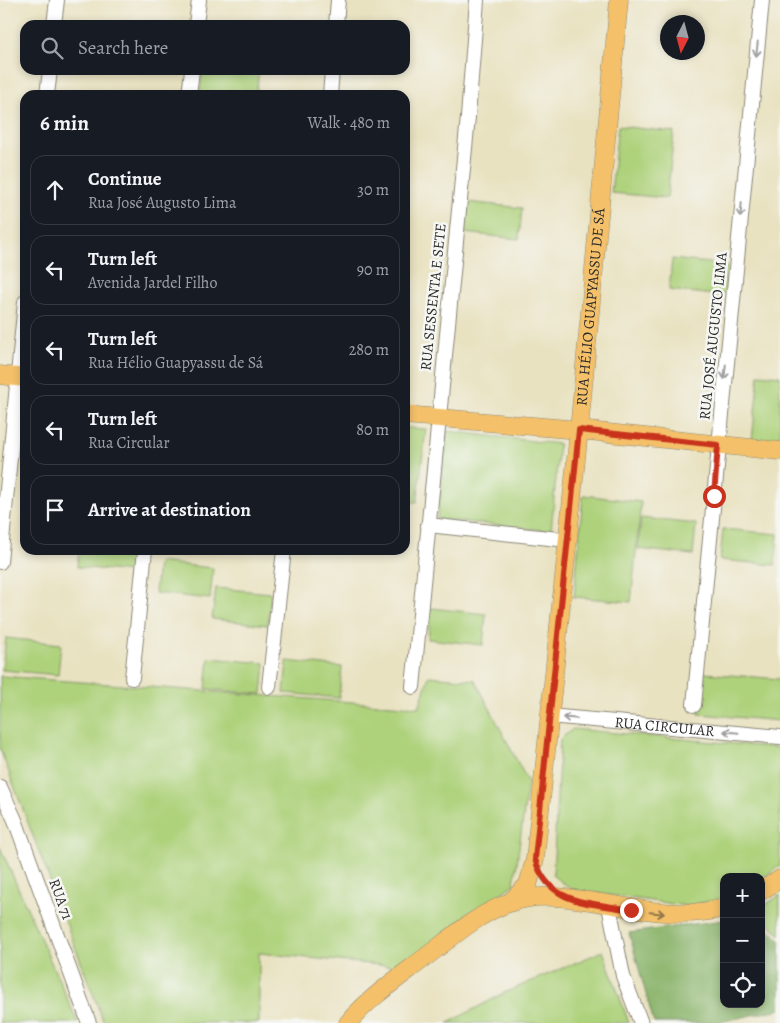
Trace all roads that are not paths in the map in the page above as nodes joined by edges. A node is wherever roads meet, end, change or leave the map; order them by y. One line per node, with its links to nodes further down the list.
1 (57, 0): 7 (street)
2 (199, 0): 8 (street)
3 (338, 0): 9 (street)
4 (477, 0): 19 (street, RUA SESSENTA E SETE)
5 (619, 0): 20 (main road, RUA HÉLIO GUAPYASSU DE SÁ)
6 (762, 0): 21 (street, RUA JOSÉ AUGUSTO LIMA, one-way to 21)
7 (55, 20)
8 (197, 20)
9 (336, 20)
10 (49, 75): 13 (street)
11 (191, 75): 14 (street)
12 (332, 75): 15 (street)
13 (48, 90)
14 (190, 90)
15 (330, 90)
16 (20, 336): 17 (street)
17 (14, 377): 27 (street)
18 (410, 415): 19 (main road)
19 (438, 418): 20 (main road); 23 (street, RUA SESSENTA E SETE)
20 (579, 430): 21 (main road); 24 (main road, RUA HÉLIO GUAPYASSU DE SÁ)
21 (718, 445): 22 (main road); 31 (street, RUA JOSÉ AUGUSTO LIMA)
22 (780, 451)
23 (428, 526): 24 (street); 30 (street, RUA SESSENTA E SETE)
24 (568, 540): 32 (main road, RUA HÉLIO GUAPYASSU DE SÁ)
25 (144, 555): 28 (street)
26 (283, 555): 29 (street)
27 (0, 562)
28 (132, 678)
29 (269, 687)
30 (413, 687)
31 (694, 705)
32 (549, 716): 33 (street, RUA CIRCULAR, one-way to 32); 35 (main road, RUA HÉLIO GUAPYASSU DE SÁ)
33 (780, 737)
34 (0, 787): 42 (street, RUA 71)
35 (535, 859): 38 (main road); 39 (main road, RUA HÉLIO GUAPYASSU DE SÁ)
36 (780, 879): 37 (main road)
37 (765, 888)
38 (567, 899): 39 (main road); 40 (main road)
39 (509, 903): 43 (main road)
40 (609, 906): 41 (main road, one-way to 41); 44 (street)
41 (720, 909)
42 (89, 1023)
43 (348, 1023)
44 (641, 1023)

